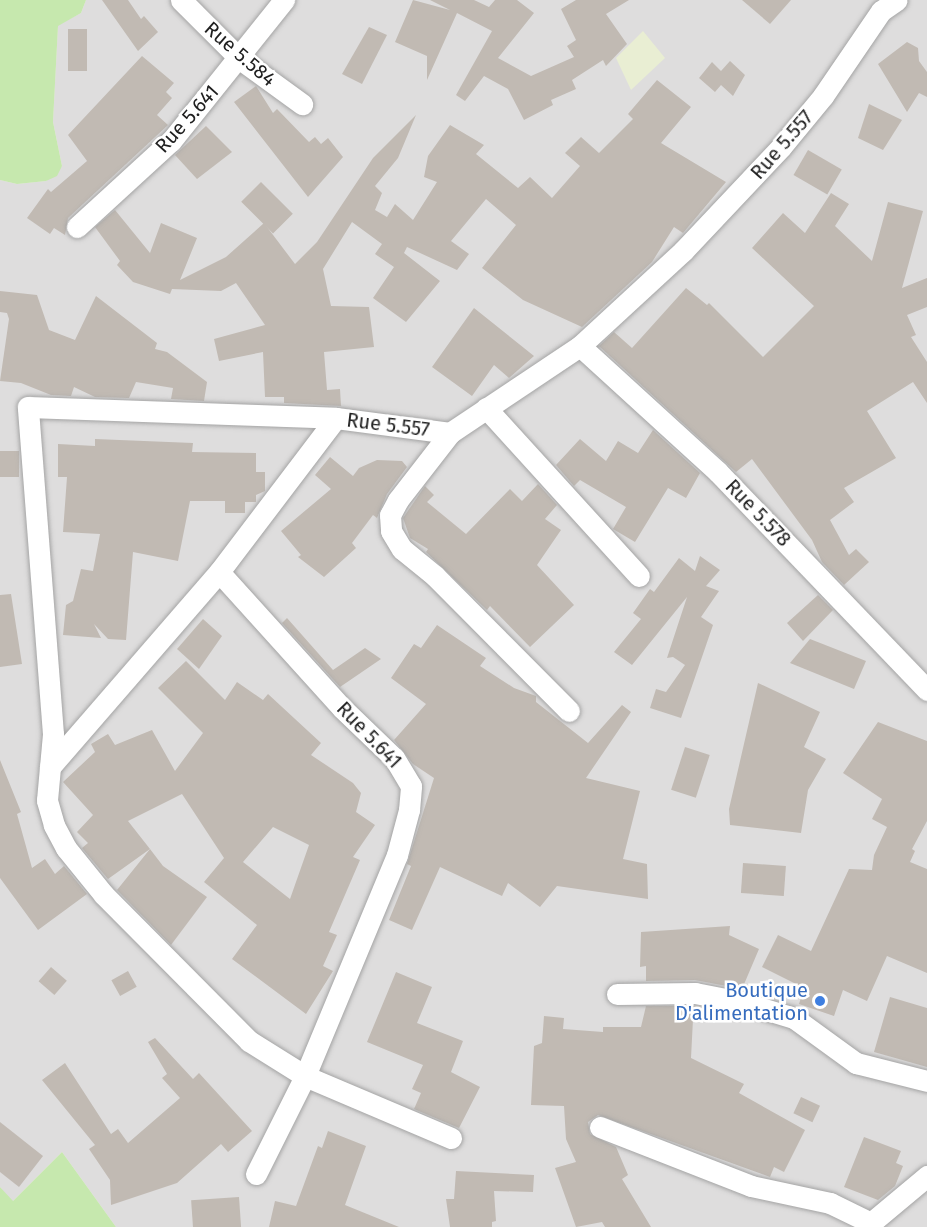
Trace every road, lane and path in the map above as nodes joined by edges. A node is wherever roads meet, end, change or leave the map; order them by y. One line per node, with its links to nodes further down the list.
1 (181, 0): 4 (street, Rue 5.584)
2 (284, 0): 4 (street, Rue 5.641)
3 (897, 0): 7 (street, Rue 5.557)
4 (240, 59): 5 (street, Rue 5.584); 6 (street, Rue 5.641)
5 (302, 104)
6 (77, 227)
7 (580, 346): 8 (street, Rue 5.557); 13 (street, Rue 5.578)
8 (486, 408): 10 (street, Rue 5.557); 12 (street)
9 (336, 418): 10 (street, Rue 5.557); 11 (street); 15 (street, Rue 5.557)
10 (450, 433): 14 (street)
11 (219, 572): 15 (street); 17 (street, Rue 5.641)
12 (639, 576)
13 (927, 690)
14 (569, 711)
15 (50, 767): 17 (street)
16 (617, 993): 18 (street)
17 (305, 1076): 20 (street); 21 (street, Rue 5.641)
18 (927, 1081)
19 (600, 1126): 23 (street)
20 (451, 1138)
21 (256, 1174)
22 (927, 1176): 23 (street)
23 (868, 1225)

